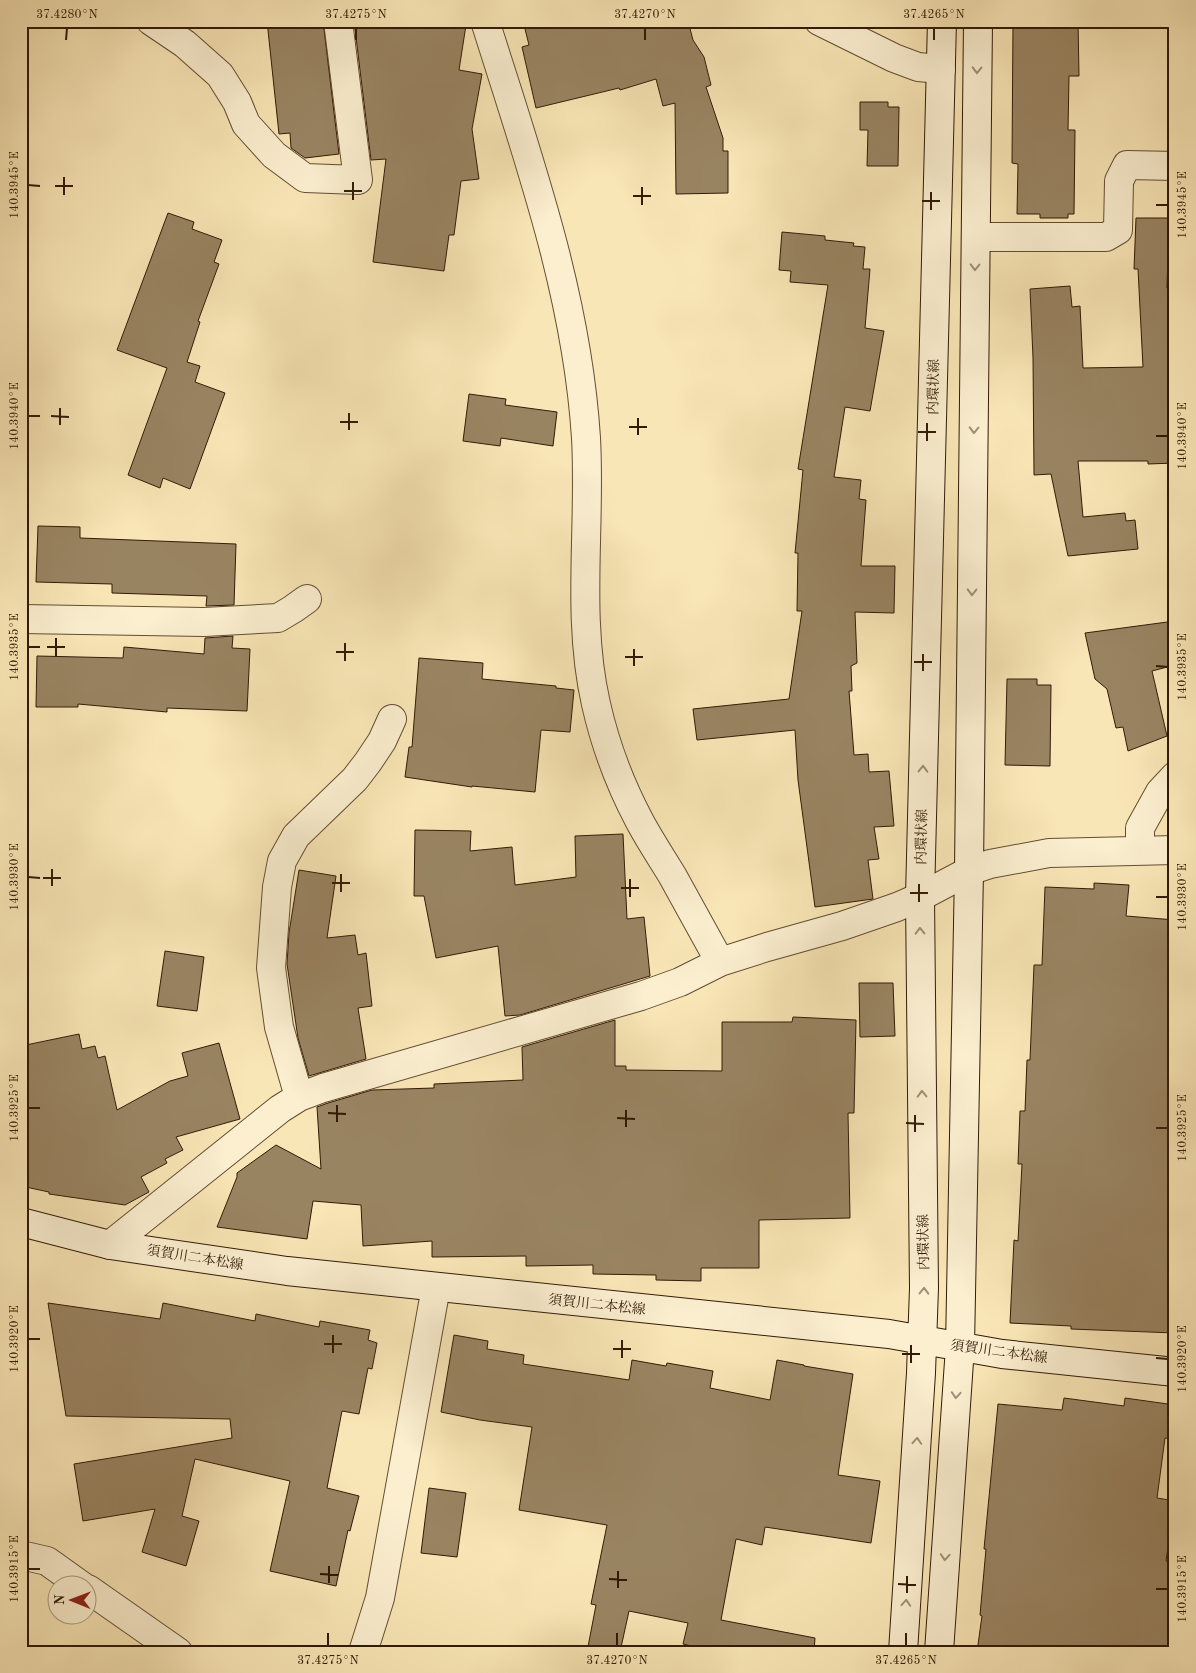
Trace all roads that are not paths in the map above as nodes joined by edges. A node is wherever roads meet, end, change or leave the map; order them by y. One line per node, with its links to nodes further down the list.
1 (151, 21): 2 (street)
2 (338, 21)
3 (485, 21): 18 (street)
4 (819, 21): 7 (street)
5 (942, 21): 7 (street, 内環状線)
6 (978, 21): 9 (street, one-way to 9)
7 (941, 68): 17 (street, 内環状線, one-way to 7)
8 (1175, 166): 9 (street)
9 (976, 237): 16 (street, one-way to 16)
10 (306, 598): 11 (street)
11 (21, 619)
12 (392, 720): 19 (street)
13 (1175, 776): 14 (street)
14 (1140, 850): 15 (street); 16 (street)
15 (1175, 850)
16 (969, 871): 17 (street); 24 (street)
17 (920, 897): 18 (street); 23 (street, 内環状線, one-way to 17)
18 (720, 962): 19 (street)
19 (299, 1098): 21 (street)
20 (21, 1222): 21 (street, 須賀川二本松線)
21 (110, 1244): 22 (street, 須賀川二本松線)
22 (436, 1287): 23 (street, 須賀川二本松線); 30 (street)
23 (923, 1340): 24 (street, 須賀川二本松線); 31 (street, 内環状線, one-way to 23)
24 (960, 1347): 25 (street, 須賀川二本松線); 32 (street, one-way to 32)
25 (1175, 1372)
26 (21, 1554): 27 (street)
27 (68, 1576)
28 (98, 1596): 29 (street)
29 (178, 1652)
30 (363, 1652)
31 (903, 1652)
32 (939, 1652)

